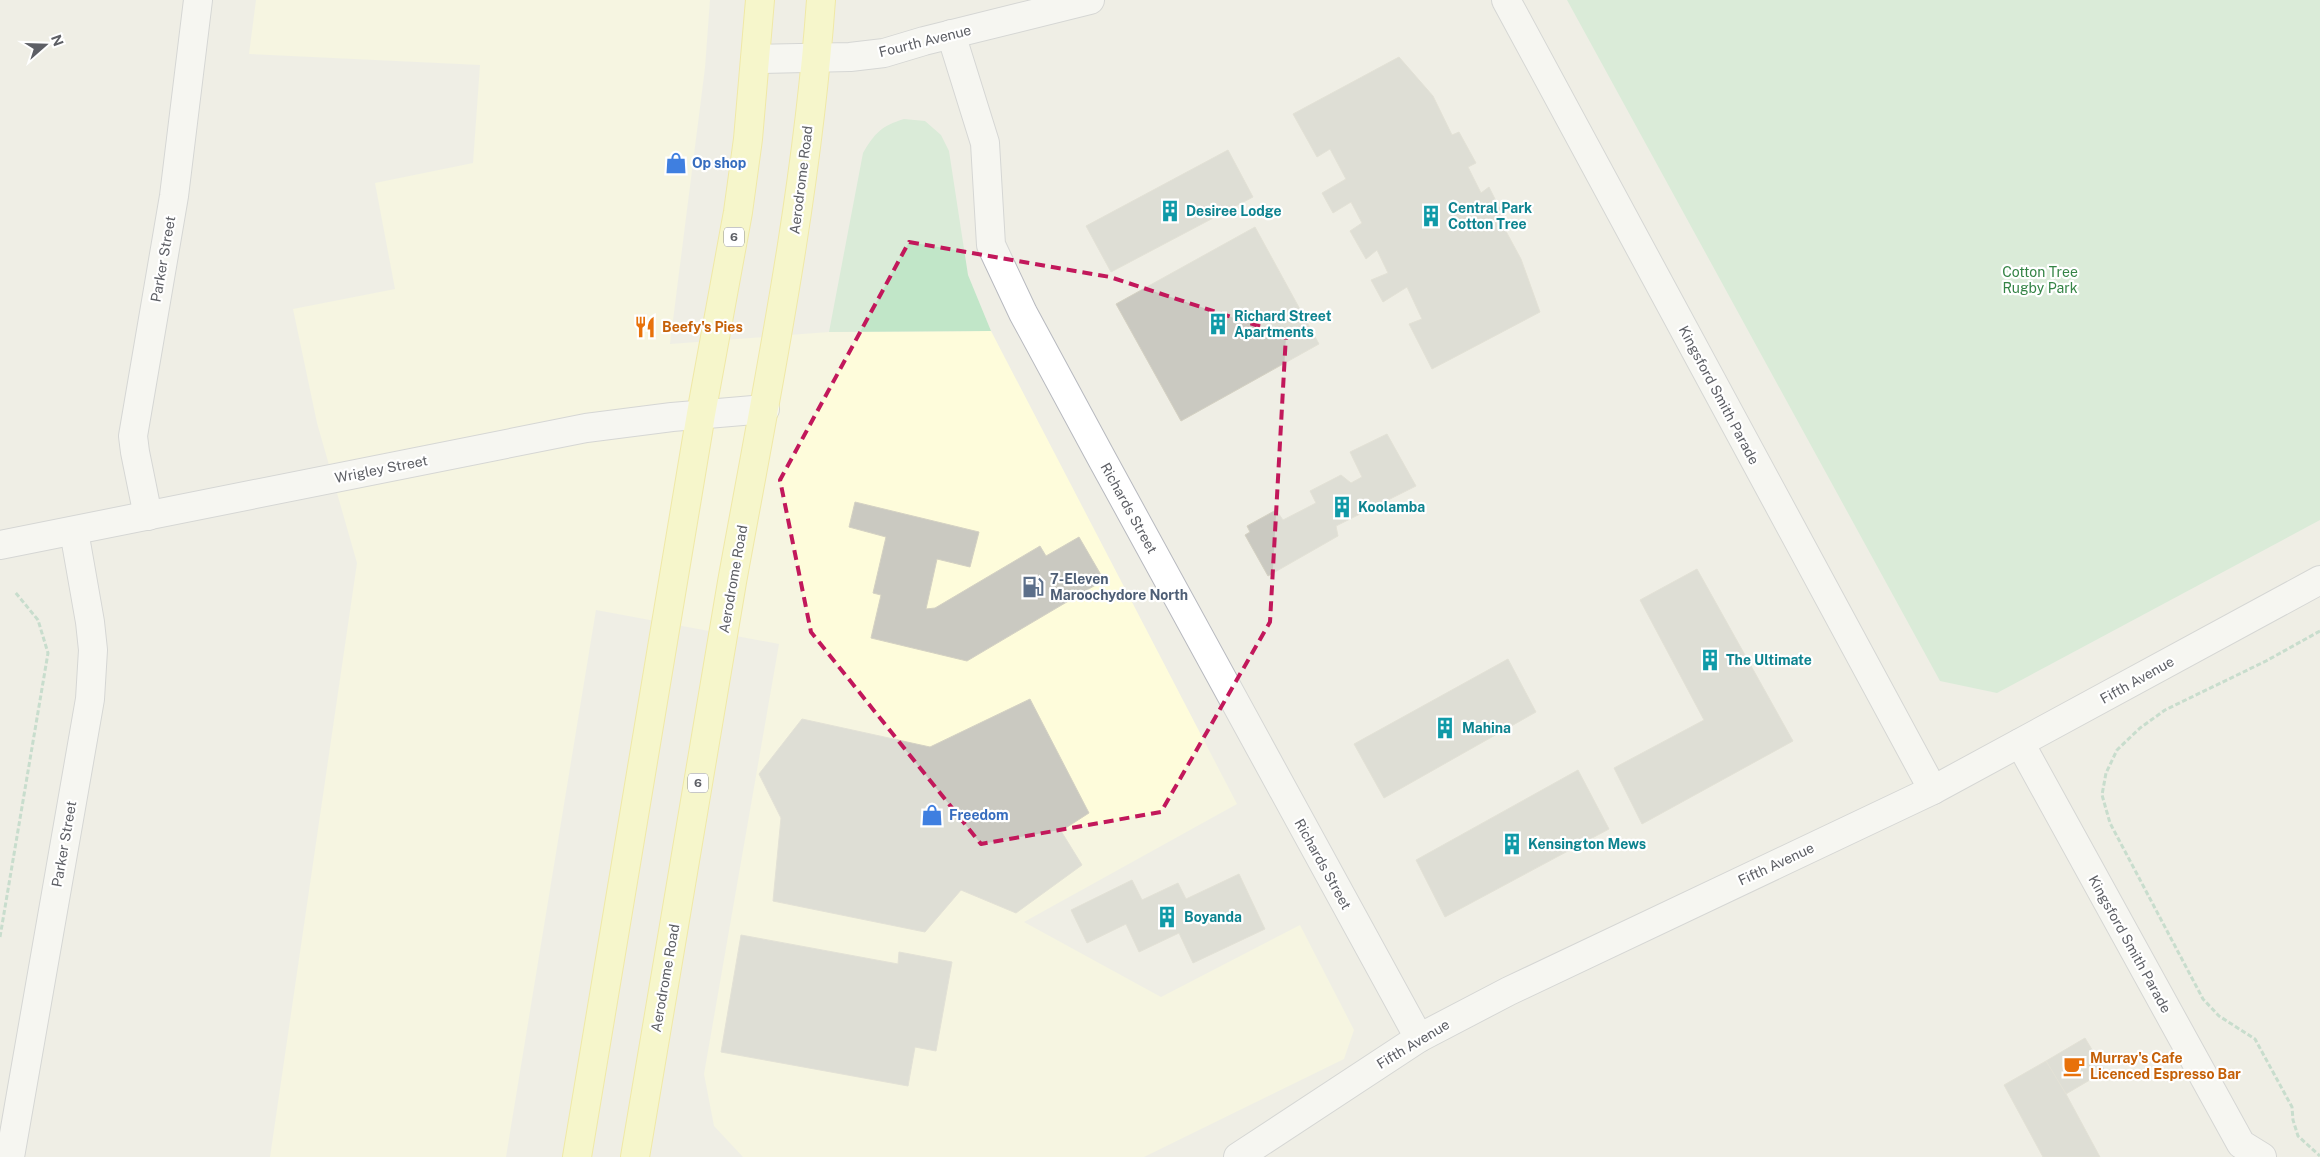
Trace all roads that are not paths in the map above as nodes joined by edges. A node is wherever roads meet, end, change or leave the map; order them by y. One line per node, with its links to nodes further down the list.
1 (198, 0): 11 (street, Parker Street)
2 (760, 0): 8 (main road, 6)
3 (821, 0): 7 (main road, Aerodrome Road / 6)
4 (1090, 0): 6 (street, Fourth Avenue)
5 (1506, 0): 16 (street, Kingsford Smith Parade)
6 (951, 34): 7 (street, Fourth Avenue); 17 (street, Richards Street)
7 (817, 58): 8 (street, Fourth Avenue); 9 (main road, Aerodrome Road / 6)
8 (756, 59): 10 (main road, 6)
9 (764, 409): 10 (street, Wrigley Street); 21 (main road, Aerodrome Road / 6)
10 (701, 414): 11 (street, Wrigley Street); 20 (main road, 6)
11 (148, 516): 12 (street, Wrigley Street)
12 (74, 531): 13 (street, Wrigley Street); 19 (street, Parker Street)
13 (0, 545)
14 (2320, 580): 15 (street, Fifth Avenue)
15 (2020, 743): 16 (street, Fifth Avenue); 18 (street, Kingsford Smith Parade)
16 (1933, 790): 17 (street, Fifth Avenue)
17 (1419, 1038): 22 (street, Fifth Avenue)
18 (2247, 1153)
19 (10, 1157)
20 (577, 1157)
21 (635, 1157)
22 (1238, 1157)

